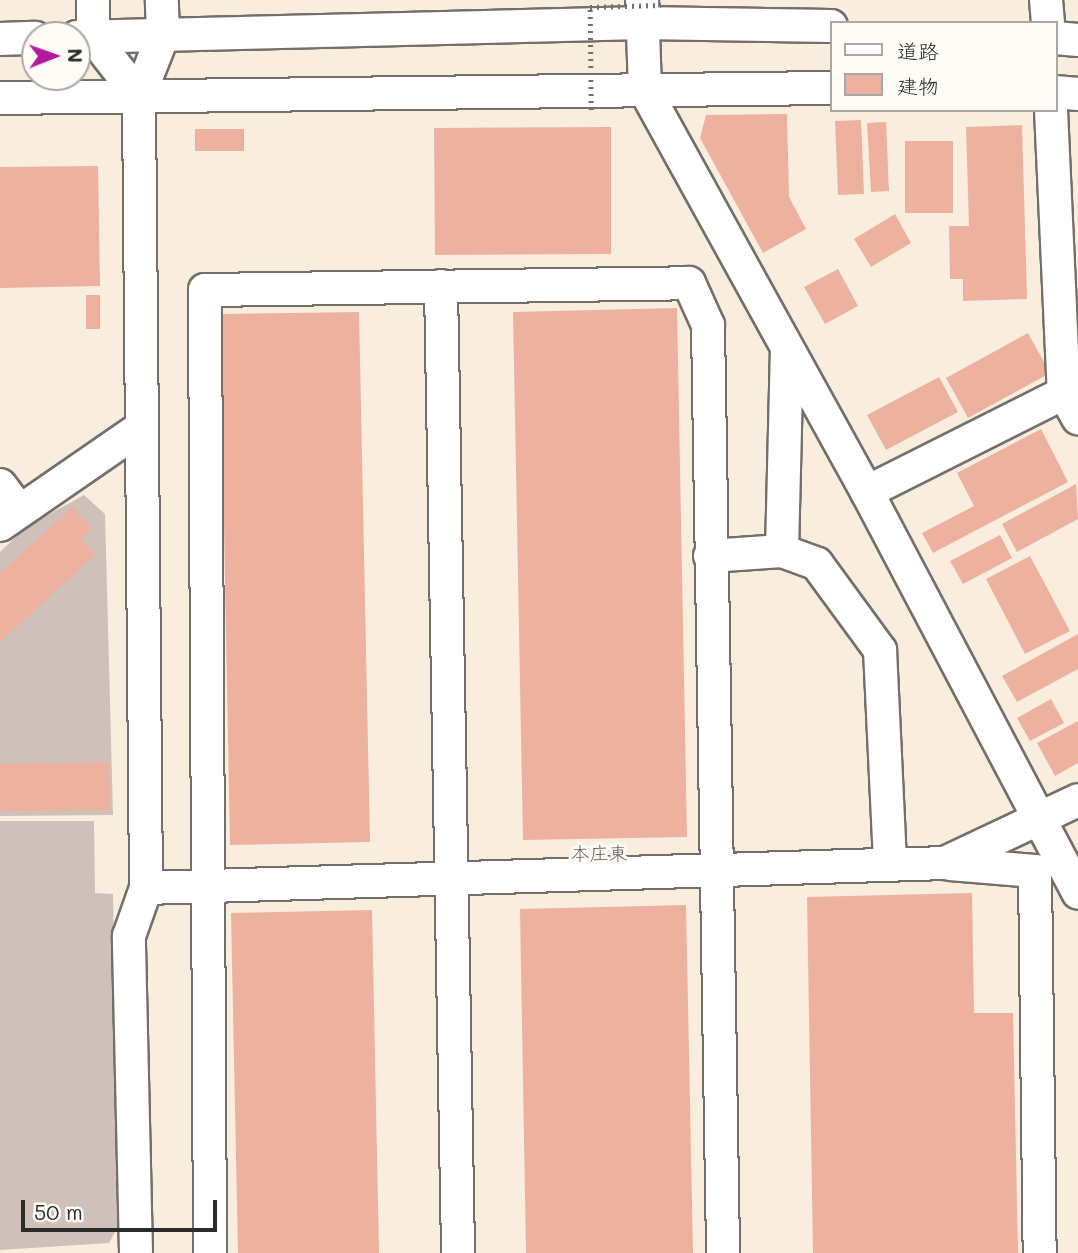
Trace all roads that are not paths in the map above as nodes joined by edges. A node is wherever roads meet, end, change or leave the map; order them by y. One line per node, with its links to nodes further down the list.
1 (93, 0): 5 (street)
2 (162, 0): 8 (street)
3 (1046, 0): 6 (street)
4 (648, 9): 7 (street); 8 (street); 16 (street)
5 (88, 21)
6 (1048, 21)
7 (830, 26)
8 (163, 35): 9 (street); 19 (street)
9 (91, 37)
10 (21, 38): 12 (street)
11 (1057, 38): 13 (street)
12 (0, 39)
13 (1078, 40)
14 (91, 44): 19 (street)
15 (830, 88): 16 (street)
16 (645, 90): 19 (street); 23 (street)
17 (1057, 92): 18 (street)
18 (1078, 94)
19 (139, 96): 20 (street); 25 (street)
20 (0, 98)
21 (1051, 112): 24 (street)
22 (441, 286): 29 (street); 35 (street); 36 (street)
23 (787, 347): 26 (street); 28 (street)
24 (1071, 405): 26 (street)
25 (139, 429): 27 (street); 37 (street)
26 (867, 492): 31 (street)
27 (6, 506)
28 (782, 551): 29 (street); 33 (street)
29 (710, 556): 34 (street)
30 (1078, 800): 31 (street)
31 (1039, 822): 32 (street); 38 (street)
32 (945, 863): 33 (street); 43 (street)
33 (890, 865): 34 (street)
34 (715, 871): 35 (street); 42 (street)
35 (452, 879): 36 (street); 41 (street)
36 (207, 886): 37 (street); 40 (street)
37 (146, 888): 39 (street)
38 (1078, 893)
39 (136, 1253)
40 (210, 1253)
41 (458, 1253)
42 (723, 1253)
43 (1040, 1253)

